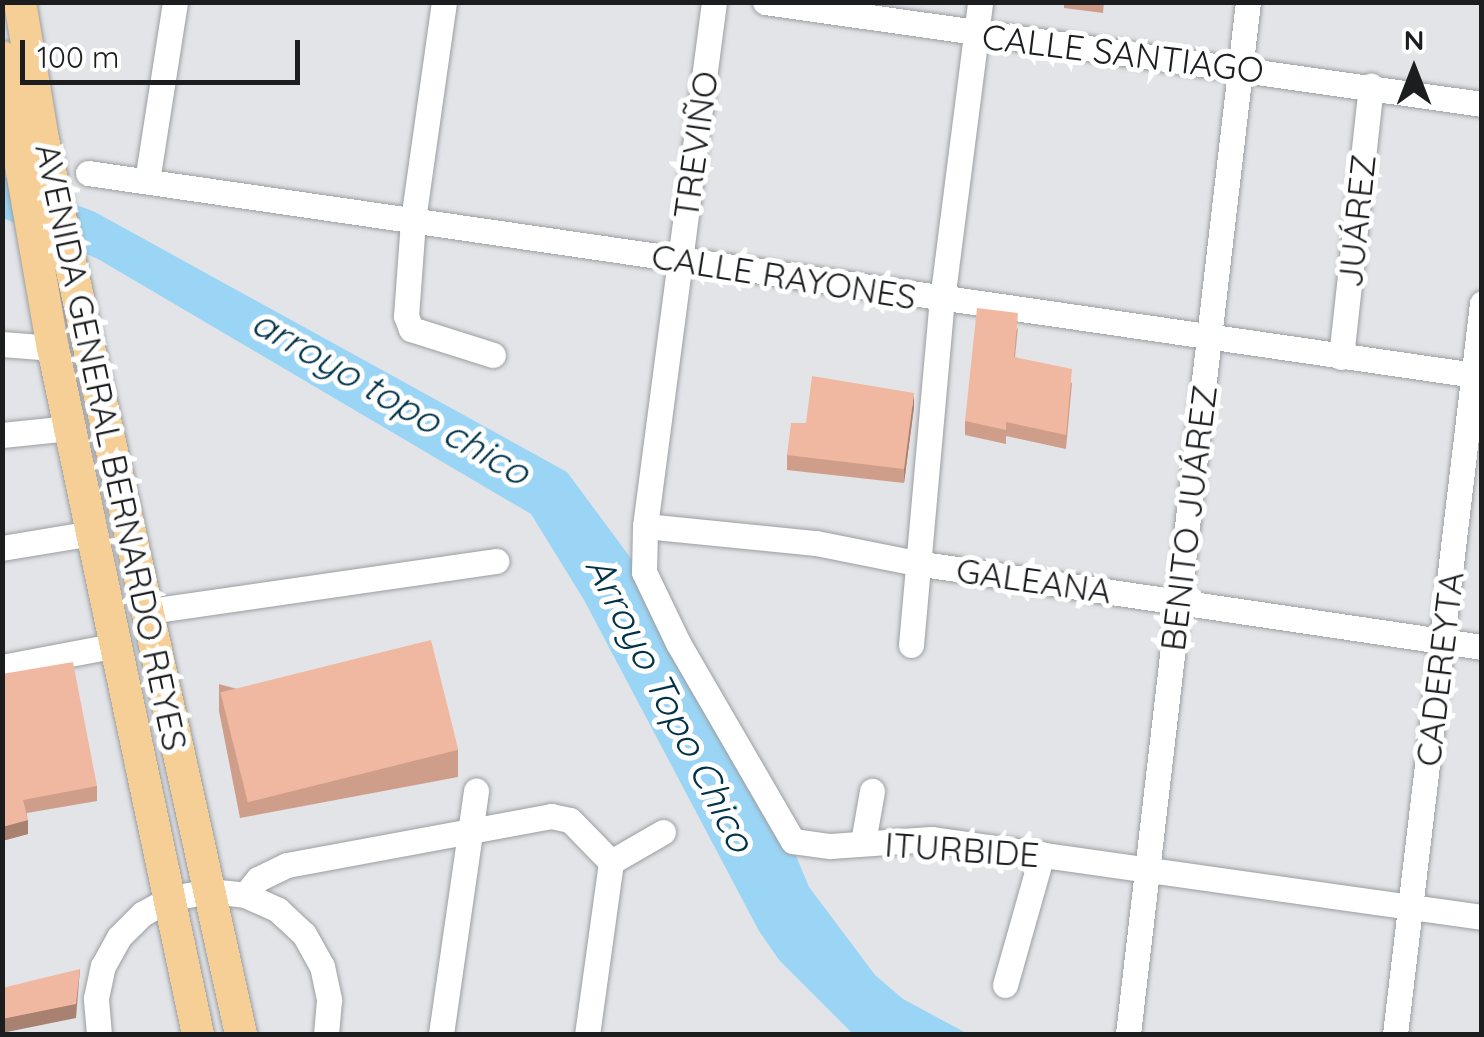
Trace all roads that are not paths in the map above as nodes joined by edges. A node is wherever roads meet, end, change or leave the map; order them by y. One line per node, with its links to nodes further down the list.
1 (20, 2): 33 (main road, AVENIDA GENERAL BERNARDO REYES)
2 (176, 2): 14 (street)
3 (444, 2): 15 (street)
4 (714, 2): 16 (street, TREVIÑO)
5 (765, 2): 8 (street, CALLE SANTIAGO)
6 (980, 2): 8 (street)
7 (1248, 2): 10 (street, BENITO JUÁREZ)
8 (976, 34): 10 (street, CALLE SANTIAGO); 17 (street)
9 (2, 57): 21 (main road, AVENIDA GENERAL BERNARDO REYES)
10 (1238, 68): 11 (street, CALLE SANTIAGO); 19 (street, BENITO JUÁREZ)
11 (1371, 86): 12 (street, CALLE SANTIAGO); 23 (street, JUÁREZ)
12 (1482, 104)
13 (88, 173): 14 (street, CALLE RAYONES)
14 (147, 181): 15 (street, CALLE RAYONES)
15 (413, 222): 16 (street, CALLE RAYONES); 22 (street)
16 (680, 260): 17 (street, CALLE RAYONES); 27 (street, TREVIÑO)
17 (942, 300): 19 (street, CALLE RAYONES); 31 (street)
18 (1482, 303): 24 (street, CADEREYTA)
19 (1209, 337): 23 (street, CALLE RAYONES); 32 (street, BENITO JUÁREZ)
20 (2, 344): 21 (street)
21 (53, 348): 25 (main road, AVENIDA GENERAL BERNARDO REYES)
22 (494, 355)
23 (1341, 357): 24 (street, CALLE RAYONES)
24 (1478, 376): 34 (street, CADEREYTA)
25 (70, 428): 26 (street); 28 (main road, AVENIDA GENERAL BERNARDO REYES)
26 (2, 435)
27 (645, 526): 31 (street, GALEANA); 43 (street, ITURBIDE)
28 (93, 533): 29 (street); 36 (main road, AVENIDA GENERAL BERNARDO REYES)
29 (2, 548)
30 (496, 560): 33 (street)
31 (916, 563): 32 (street, GALEANA); 35 (street)
32 (1178, 600): 34 (street, GALEANA); 46 (street, BENITO JUÁREZ)
33 (149, 610): 47 (main road, AVENIDA GENERAL BERNARDO REYES)
34 (1442, 642): 37 (street, GALEANA); 50 (street, CADEREYTA)
35 (911, 644)
36 (117, 646): 38 (street); 49 (main road, AVENIDA GENERAL BERNARDO REYES)
37 (1482, 647)
38 (2, 667)
39 (872, 790): 43 (street)
40 (476, 791): 41 (street)
41 (472, 832): 45 (street); 48 (street); 57 (street)
42 (663, 832): 45 (street)
43 (863, 842): 44 (street, ITURBIDE)
44 (1042, 854): 46 (street, ITURBIDE); 52 (street)
45 (611, 862): 58 (street)
46 (1147, 868): 50 (street, ITURBIDE); 59 (street, BENITO JUÁREZ)
47 (210, 890): 48 (street); 49 (street); 55 (main road, AVENIDA GENERAL BERNARDO REYES)
48 (245, 895): 56 (street)
49 (170, 898): 53 (street); 54 (main road, AVENIDA GENERAL BERNARDO REYES)
50 (1410, 907): 51 (street, ITURBIDE); 60 (street, CADEREYTA)
51 (1482, 917)
52 (1005, 985)
53 (91, 1033)
54 (198, 1034)
55 (241, 1034)
56 (326, 1034)
57 (441, 1034)
58 (587, 1034)
59 (1128, 1034)
60 (1394, 1034)

